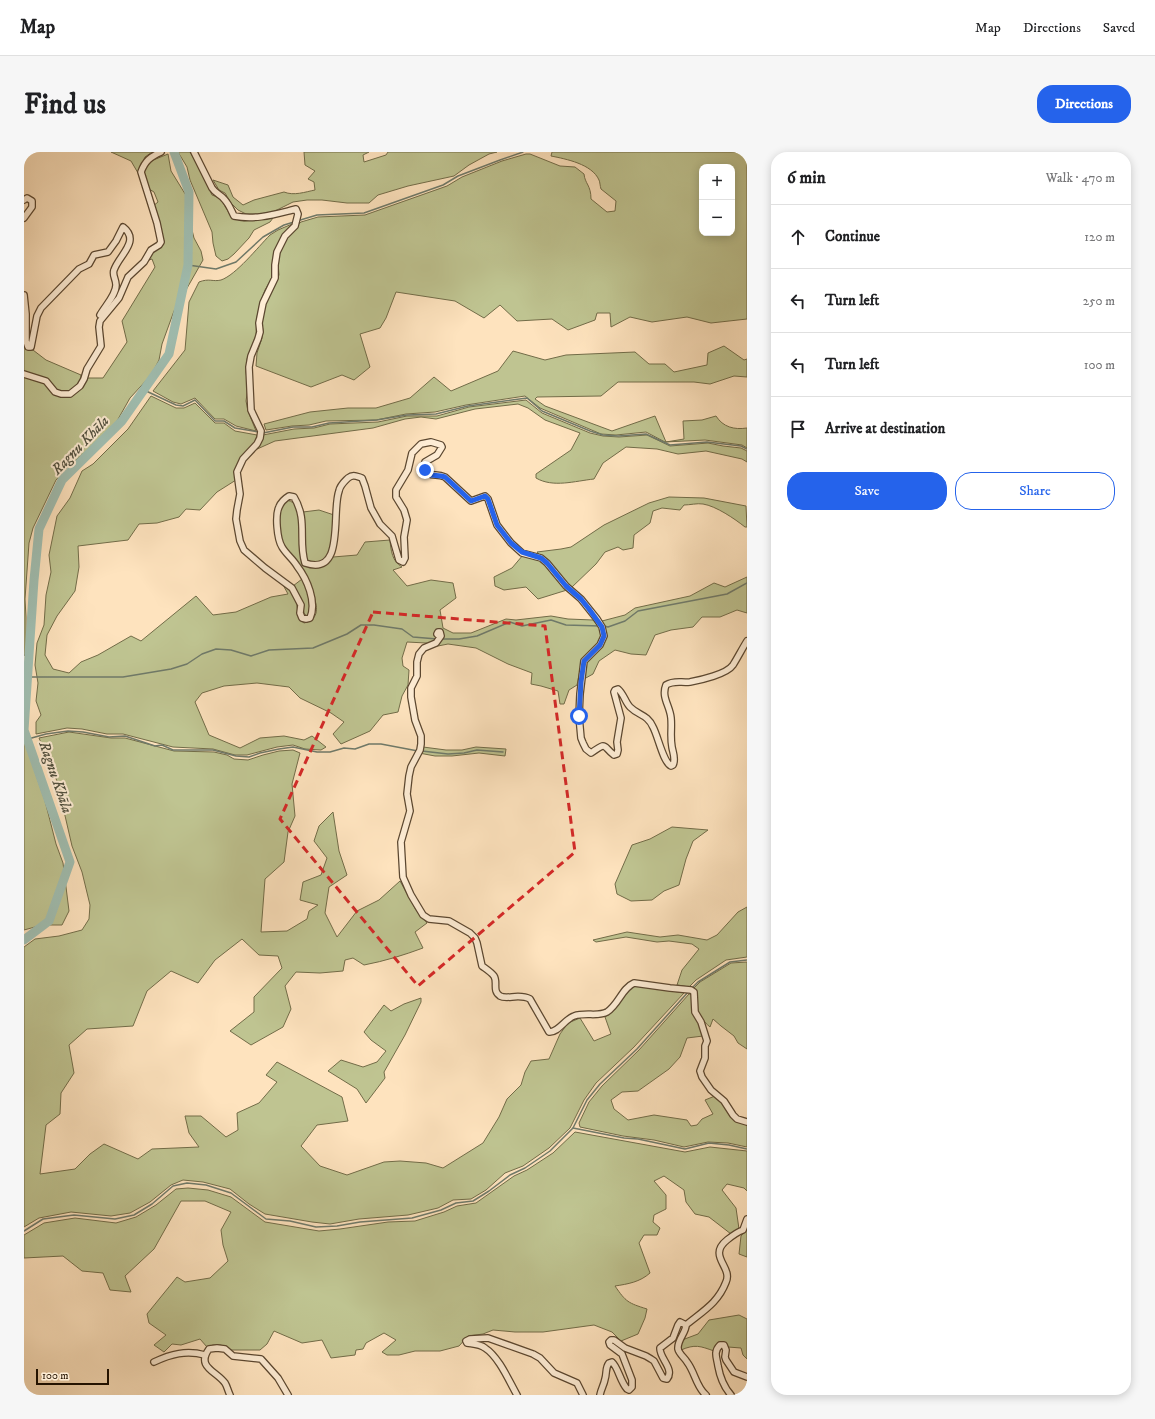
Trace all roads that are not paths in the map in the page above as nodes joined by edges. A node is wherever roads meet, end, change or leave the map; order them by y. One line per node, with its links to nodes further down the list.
1 (161, 152): 6 (street)
2 (194, 152): 9 (street)
3 (24, 200): 4 (street)
4 (24, 218)
5 (24, 295): 6 (street)
6 (100, 321): 7 (street)
7 (24, 374)
8 (439, 636): 10 (street)
9 (747, 641)
10 (747, 1122)
11 (747, 1219): 12 (street)
12 (686, 1324): 20 (street); 21 (street)
13 (205, 1355): 14 (street); 16 (street); 17 (street)
14 (154, 1362)
15 (747, 1377): 22 (street)
16 (230, 1395)
17 (288, 1395)
18 (517, 1395): 19 (street)
19 (583, 1395)
20 (600, 1395)
21 (706, 1395)
22 (731, 1395)

